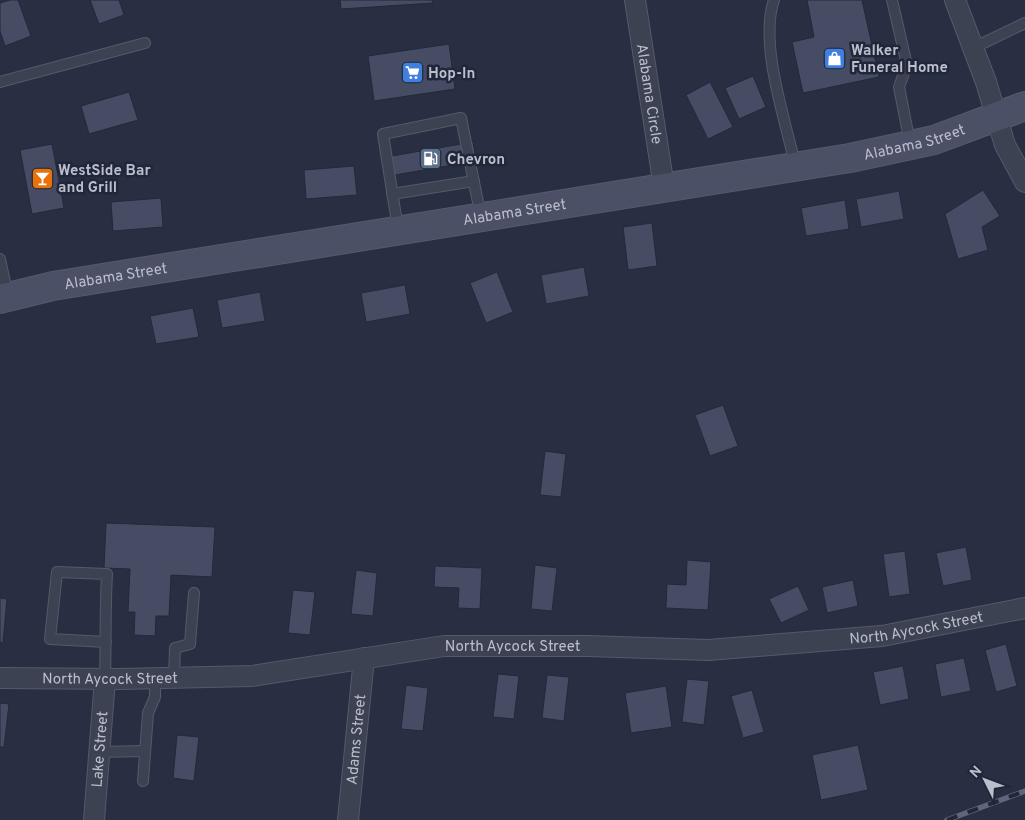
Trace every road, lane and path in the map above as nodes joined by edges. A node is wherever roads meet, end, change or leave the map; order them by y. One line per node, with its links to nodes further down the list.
1 (635, 0): 15 (street, Alabama Circle)
2 (774, 0): 12 (lane)
3 (892, 0): 11 (lane)
4 (955, 0): 7 (street)
5 (1024, 27): 7 (lane)
6 (145, 43): 8 (lane)
7 (973, 48): 10 (street)
8 (0, 82)
9 (1025, 106): 10 (main road, Alabama Street)
10 (996, 118): 11 (main road, Alabama Street); 14 (street)
11 (911, 146): 12 (main road, Alabama Street)
12 (796, 166): 15 (main road, Alabama Street)
13 (474, 181): 16 (lane); 16 (lane); 17 (lane)
14 (1025, 182)
15 (664, 186): 17 (main road, Alabama Street)
16 (392, 194): 18 (lane)
17 (481, 217): 18 (main road, Alabama Street)
18 (398, 230): 20 (main road, Alabama Street)
19 (0, 259): 20 (lane)
20 (4, 298)
21 (194, 593): 26 (lane)
22 (1025, 608): 24 (street, North Aycock Street)
23 (106, 642): 23 (lane); 27 (lane)
24 (364, 658): 26 (street, North Aycock Street); 32 (street, Adams Street)
25 (0, 678): 27 (street, North Aycock Street)
26 (165, 678): 27 (street, North Aycock Street); 29 (lane)
27 (105, 679): 28 (street, Lake Street)
28 (99, 752): 29 (lane); 31 (street, Lake Street)
29 (145, 752): 30 (lane)
30 (143, 782)
31 (94, 820)
32 (348, 820)

